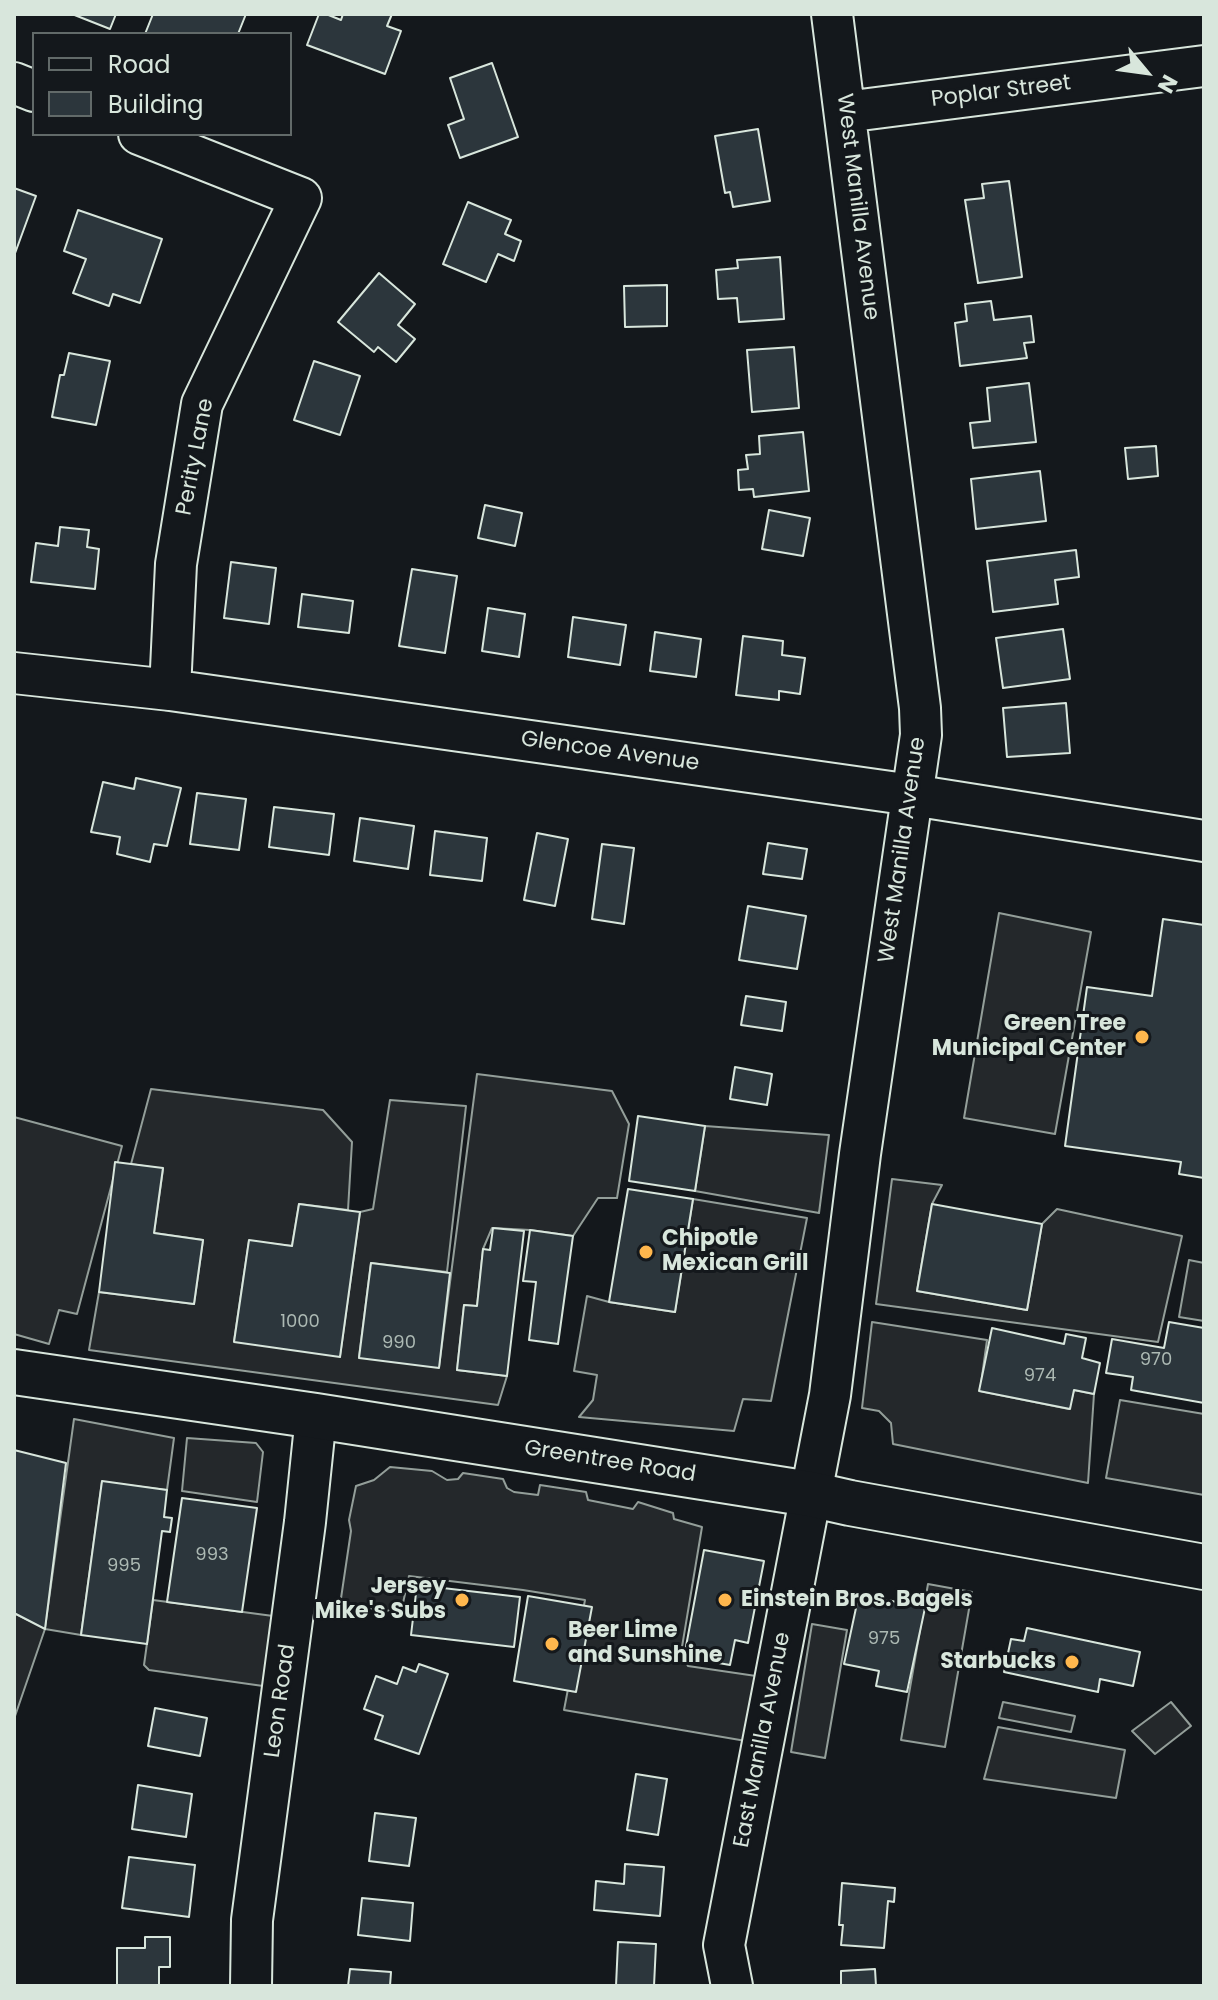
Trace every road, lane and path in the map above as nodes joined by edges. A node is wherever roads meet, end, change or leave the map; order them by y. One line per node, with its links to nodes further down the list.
1 (832, 14): 3 (street, West Manilla Avenue)
2 (1204, 66): 3 (street, Poplar Street)
3 (845, 112): 7 (street, West Manilla Avenue)
4 (144, 136): 6 (street, Perity Lane)
5 (14, 673): 6 (street, Glencoe Avenue)
6 (170, 690): 7 (street, Glencoe Avenue)
7 (912, 795): 8 (street, Glencoe Avenue); 11 (street, West Manilla Avenue)
8 (1204, 841)
9 (14, 1372): 10 (main road, Greentree Road)
10 (316, 1416): 11 (main road, Greentree Road); 13 (street, Leon Road)
11 (810, 1494): 12 (main road, Greentree Road); 14 (street, East Manilla Avenue)
12 (1204, 1567)
13 (251, 1986)
14 (732, 1986)

